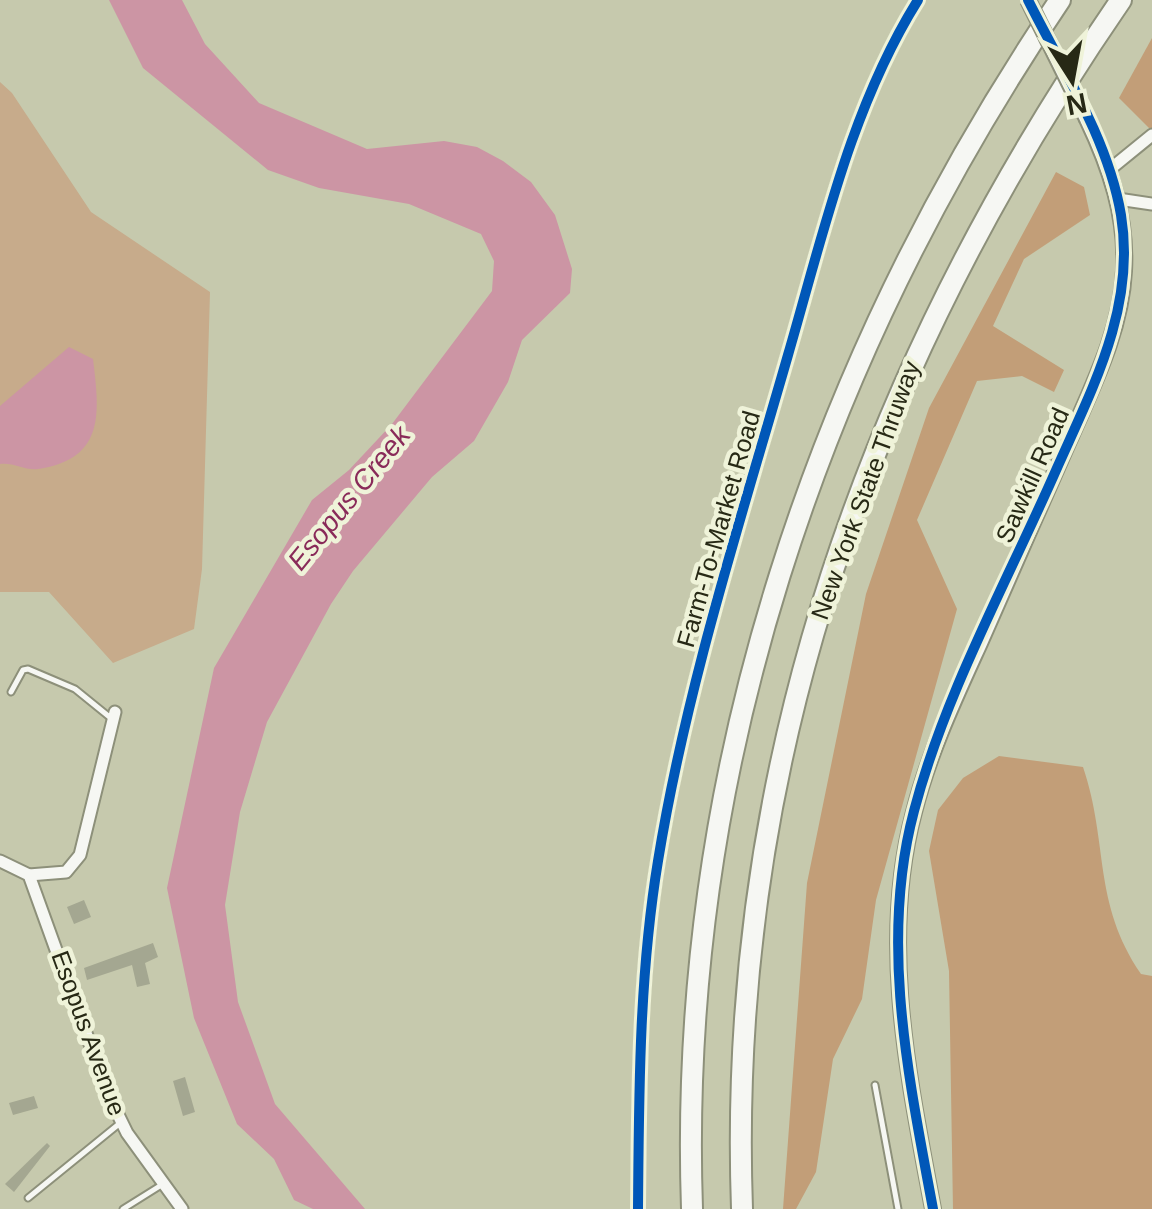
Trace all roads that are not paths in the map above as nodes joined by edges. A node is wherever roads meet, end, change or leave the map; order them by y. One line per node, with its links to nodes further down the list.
1 (918, 0): 19 (street, Farm-To-Market Road)
2 (1028, 0): 6 (street, Sawkill Road, bridge)
3 (1060, 0): 20 (highway, New York State Thruway)
4 (1120, 0): 21 (highway, New York State Thruway)
5 (1152, 135): 6 (street)
6 (1109, 170): 7 (street, Sawkill Road)
7 (1118, 199): 8 (street); 23 (street, Sawkill Road)
8 (1152, 204)
9 (11, 692): 10 (lane)
10 (114, 715): 12 (street)
11 (0, 861): 12 (street)
12 (28, 875): 14 (street, Esopus Avenue)
13 (875, 1086): 22 (lane)
14 (122, 1122): 15 (street, Esopus Avenue); 16 (lane)
15 (163, 1183): 17 (lane); 18 (street, Esopus Avenue)
16 (28, 1198)
17 (123, 1209)
18 (182, 1209)
19 (638, 1209)
20 (692, 1209)
21 (742, 1209)
22 (898, 1209)
23 (933, 1209)

